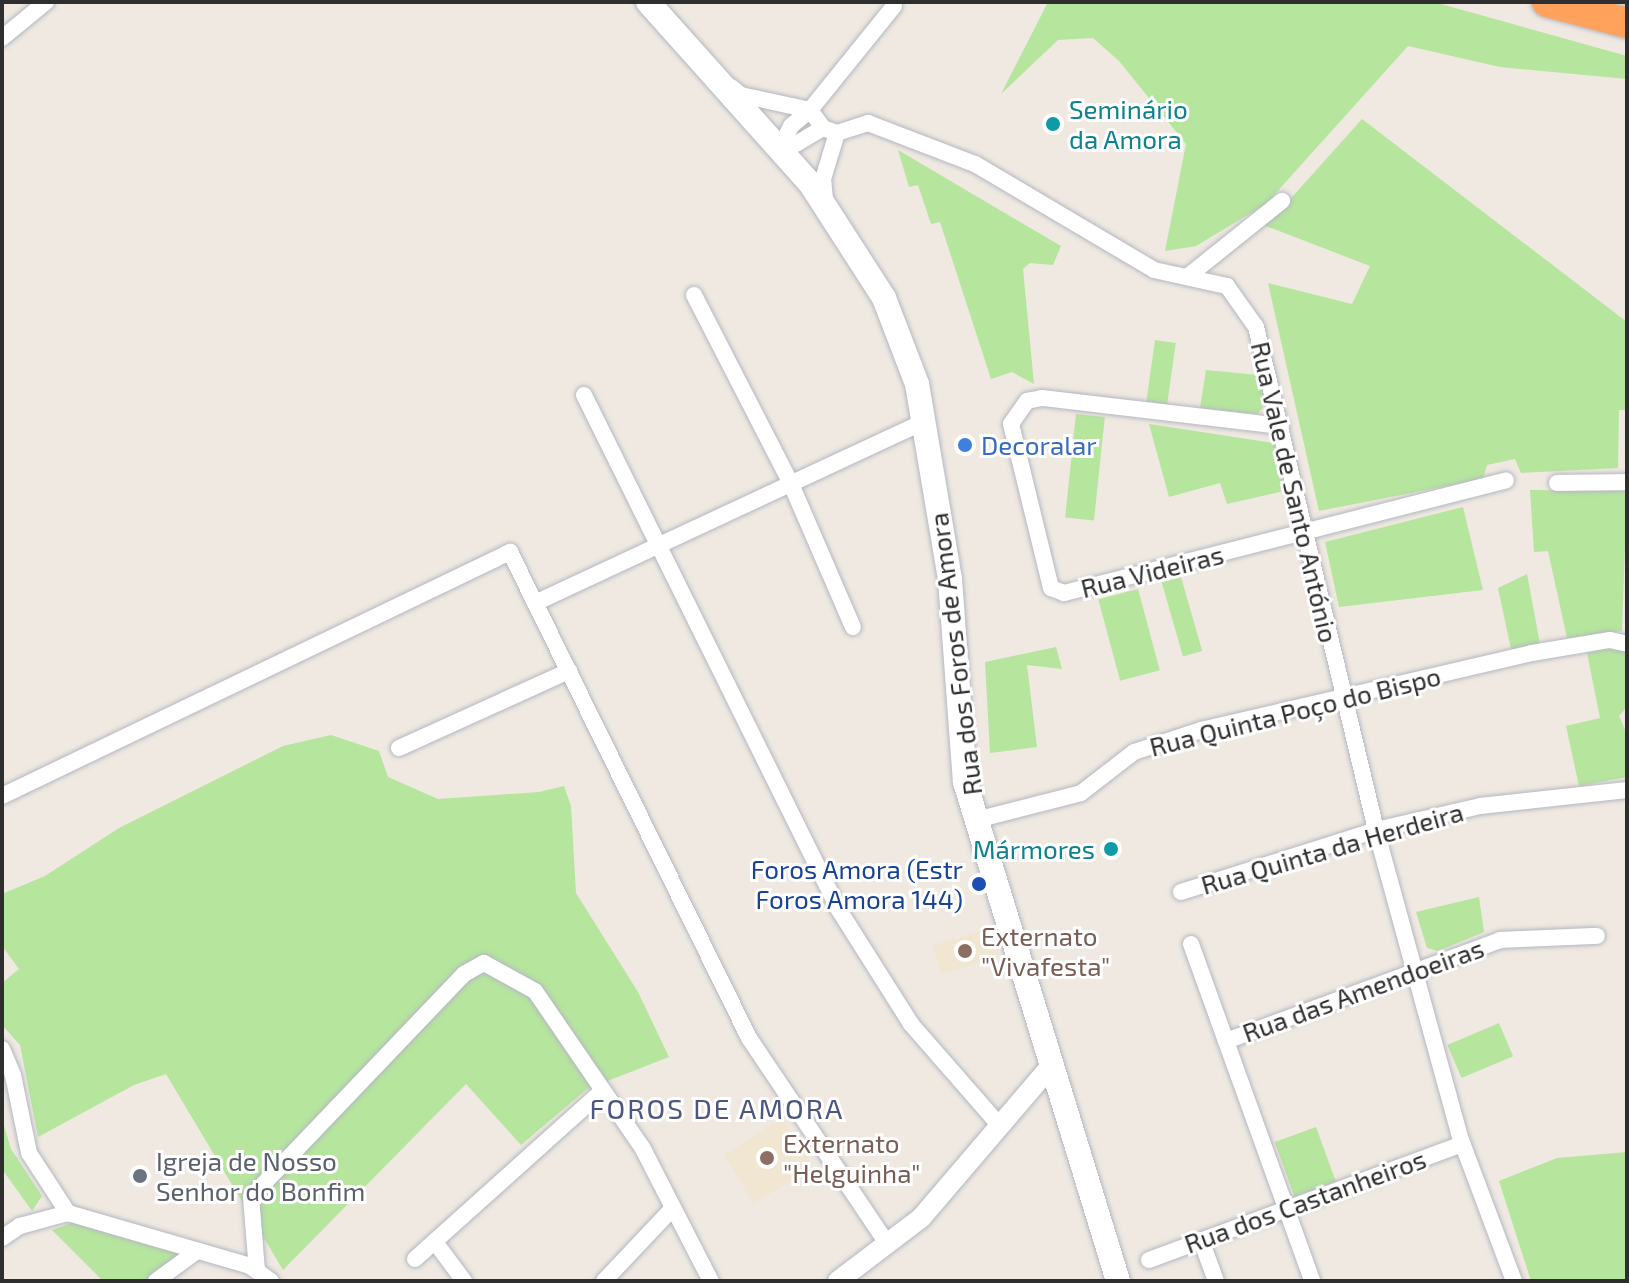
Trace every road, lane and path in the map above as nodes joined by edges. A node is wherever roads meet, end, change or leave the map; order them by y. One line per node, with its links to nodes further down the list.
1 (46, 2): 6 (street)
2 (648, 2): 7 (main road, Rua dos Foros de Amora)
3 (1547, 2): 5 (highway)
4 (894, 6): 8 (street)
5 (1627, 23)
6 (2, 38)
7 (711, 73): 8 (street); 10 (main road, Rua dos Foros de Amora)
8 (810, 110): 9 (street); 10 (street)
9 (830, 130): 10 (street, Rua Vale de Santo António); 12 (street); 13 (street, Rua Vale de Santo António)
10 (779, 146): 12 (main road, Rua dos Foros de Amora)
11 (1282, 201): 13 (street)
12 (825, 205): 16 (main road, Rua dos Foros de Amora)
13 (1187, 277): 17 (street, Rua Vale de Santo António)
14 (694, 295): 21 (street)
15 (584, 395): 23 (street)
16 (924, 422): 21 (street); 32 (main road, Rua dos Foros de Amora)
17 (1281, 426): 22 (street, Rua Vale de Santo António); 22 (street, Rua Videiras)
18 (1506, 480): 22 (street, Rua Videiras)
19 (1627, 482): 20 (street)
20 (1557, 483)
21 (791, 484): 23 (street); 25 (street)
22 (1306, 531): 28 (street, Rua Vale de Santo António)
23 (660, 545): 24 (street); 43 (street)
24 (535, 603): 27 (street); 31 (street)
25 (853, 627)
26 (1627, 644): 28 (street, Rua Quinta Poço do Bispo)
27 (569, 671): 29 (street); 51 (street)
28 (1342, 696): 32 (street, Rua Quinta Poço do Bispo); 33 (street, Rua Vale de Santo António)
29 (399, 748)
30 (1627, 790): 33 (street, Rua Quinta da Herdeira)
31 (2, 796)
32 (976, 820): 40 (main road, Rua dos Foros de Amora)
33 (1376, 830): 34 (street, Rua Quinta da Herdeira); 37 (street, Rua Vale de Santo António)
34 (1181, 892)
35 (1597, 936): 37 (street, Rua das Amendoeiras)
36 (1191, 944): 38 (street)
37 (1416, 968): 38 (street, Rua das Amendoeiras); 44 (street, Rua Vale de Santo António)
38 (1226, 1041): 45 (street)
39 (2, 1049): 41 (street)
40 (1051, 1066): 43 (street); 61 (main road, Rua dos Foros de Amora)
41 (8, 1078): 47 (street)
42 (601, 1092): 46 (street); 50 (street); 55 (street)
43 (999, 1125): 51 (street)
44 (1462, 1144): 45 (street, Rua dos Castanheiros); 64 (street, Rua Vale de Santo António)
45 (1285, 1207): 49 (street, Rua dos Castanheiros); 63 (street)
46 (673, 1208): 58 (street); 59 (street)
47 (62, 1213): 48 (street); 52 (street)
48 (2, 1238)
49 (1201, 1240): 54 (street, Rua dos Castanheiros); 62 (street)
50 (435, 1242): 53 (street); 57 (street)
51 (887, 1243): 60 (street)
52 (197, 1251): 55 (street); 56 (street)
53 (415, 1259)
54 (1149, 1260)
55 (264, 1276)
56 (156, 1281)
57 (464, 1281)
58 (604, 1281)
59 (711, 1281)
60 (838, 1281)
61 (1118, 1281)
62 (1216, 1281)
63 (1312, 1281)
64 (1514, 1281)

